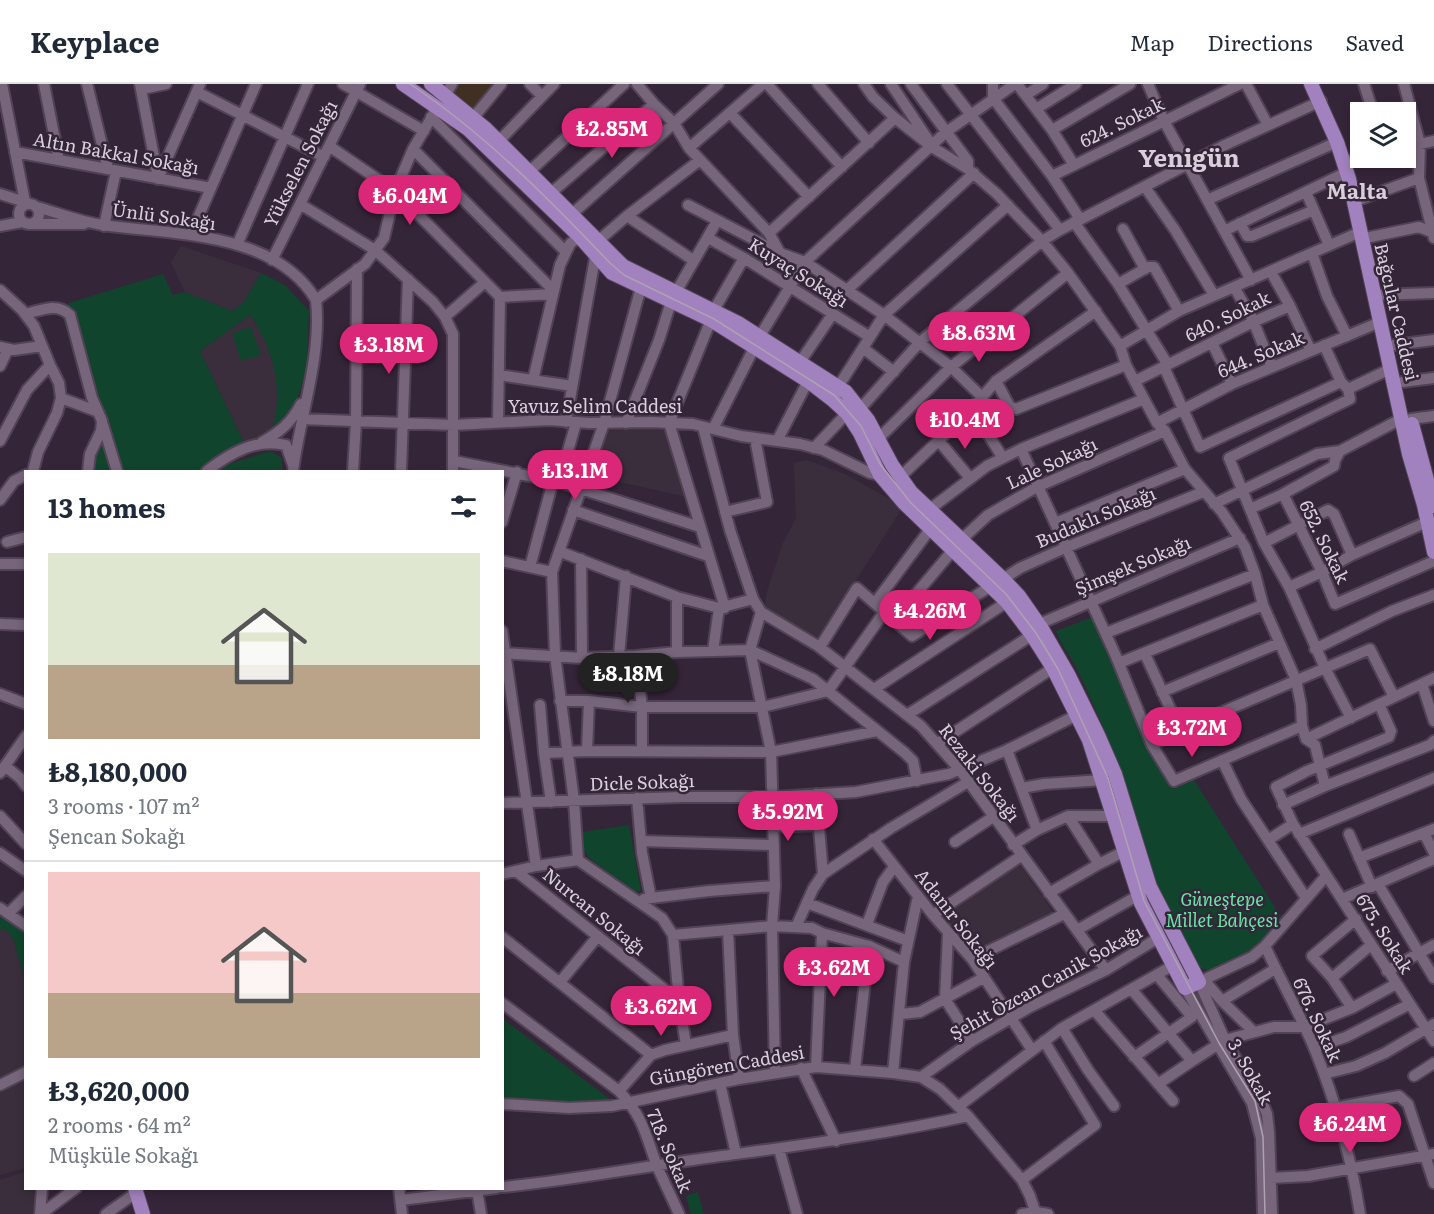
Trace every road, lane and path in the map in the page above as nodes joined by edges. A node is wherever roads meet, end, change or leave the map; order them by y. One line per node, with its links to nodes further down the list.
1 (2, 84): 70 (street)
2 (44, 84): 74 (street)
3 (87, 84): 82 (street)
4 (166, 84): 34 (street)
5 (256, 84): 48 (street)
6 (308, 84): 59 (street)
7 (343, 84): 36 (street)
8 (402, 84): 46 (main road)
9 (431, 84): 37 (main road)
10 (501, 84): 50 (street)
11 (530, 84): 39 (street)
12 (554, 84): 39 (street)
13 (624, 84): 83 (street)
14 (637, 84): 44 (street)
15 (718, 84): 53 (street)
16 (765, 84): 47 (street); 79 (street)
17 (818, 84): 62 (street)
18 (864, 84): 51 (street)
19 (891, 84): 67 (street)
20 (911, 84): 57 (street)
21 (947, 84): 49 (street)
22 (993, 84): 40 (street)
23 (1016, 84): 38 (street); 40 (street)
24 (1043, 84): 38 (street)
25 (1077, 84): 45 (street)
26 (1130, 84): 55 (street)
27 (1148, 84): 52 (street)
28 (1240, 84): 52 (street, 624. Sokak)
29 (1246, 84): 54 (street)
30 (1311, 84): 41 (main road, Bağcılar Caddesi)
31 (1320, 84): 71 (main road, Bağcılar Caddesi)
32 (1364, 84): 42 (street)
33 (1407, 85): 43 (street)
34 (141, 86): 86 (street)
35 (199, 88): 48 (street); 86 (street)
36 (358, 88): 56 (street); 66 (street, Yükselen Sokağı)
37 (449, 89): 50 (main road)
38 (1026, 95): 45 (street)
39 (542, 96): 60 (street)
40 (993, 98): 49 (street); 85 (street)
41 (1320, 101): 54 (street); 63 (main road, Bağcılar Caddesi)
42 (1370, 102)
43 (1408, 102)
44 (654, 104): 53 (street); 92 (street)
45 (1036, 109): 55 (street)
46 (434, 112): 56 (street); 117 (main road); 124 (street)
47 (730, 113): 68 (street); 94 (street)
48 (243, 115): 59 (street); 89 (street)
49 (970, 115): 57 (street); 111 (street)
50 (473, 118): 60 (main road)
51 (895, 118): 62 (street); 67 (street)
52 (1164, 121): 76 (street, 624. Sokak); 77 (street)
53 (674, 123): 68 (street); 102 (street)
54 (1268, 125): 77 (street)
55 (1052, 130): 76 (street)
56 (424, 131): 69 (street)
57 (946, 132): 67 (street); 84 (street)
58 (1416, 134): 64 (street)
59 (285, 137): 72 (street); 120 (street)
60 (499, 141): 83 (main road)
61 (1434, 141): 64 (street)
62 (869, 142): 79 (street)
63 (1337, 142): 73 (main road, Bağcılar Caddesi); 96 (street)
64 (1420, 144): 65 (street); 87 (street)
65 (1416, 145)
66 (329, 146): 72 (street, Yükselen Sokağı); 90 (street)
67 (933, 147): 84 (street); 130 (street)
68 (689, 148): 75 (street)
69 (413, 149): 90 (street); 144 (street)
70 (15, 152): 74 (street, Altın Bakkal Sokağı); 97 (street)
71 (1350, 152)
72 (324, 157): 98 (street, Yükselen Sokağı)
73 (1350, 158)
74 (59, 160): 82 (street, Altın Bakkal Sokağı)
75 (700, 160): 103 (street); 113 (street)
76 (1074, 165): 85 (street, 624. Sokak)
77 (1188, 165): 88 (street); 96 (street)
78 (1350, 165): 91 (street)
79 (842, 167): 94 (street)
80 (1355, 168): 95 (main road, Bağcılar Caddesi)
81 (1355, 168): 115 (main road, Bağcılar Caddesi)
82 (112, 170): 86 (street, Altın Bakkal Sokağı); 109 (street)
83 (530, 171): 92 (main road)
84 (971, 171): 99 (street); 143 (street)
85 (1052, 176): 106 (street)
86 (158, 178): 89 (street, Altın Bakkal Sokağı)
87 (1419, 178): 95 (street); 116 (street)
88 (1145, 187): 106 (street); 146 (street)
89 (211, 188): 114 (street)
90 (395, 190): 123 (street); 137 (street)
91 (1306, 192): 101 (street); 107 (street)
92 (551, 193): 102 (main road)
93 (0, 194): 97 (street)
94 (809, 197): 113 (street)
95 (1361, 199): 115 (main road, Bağcılar Caddesi)
96 (1208, 200): 112 (street)
97 (30, 204): 104 (street); 104 (street); 109 (street)
98 (300, 204): 123 (street); 128 (street, Yükselen Sokağı)
99 (1008, 205): 119 (street); 157 (street)
100 (688, 206): 105 (street)
101 (1314, 210): 107 (street); 121 (street)
102 (572, 214): 122 (main road)
103 (627, 216): 122 (street); 129 (street)
104 (23, 220): 108 (street); 109 (street)
105 (717, 221): 118 (street); 125 (street)
106 (1077, 221): 111 (street); 138 (street)
107 (1240, 223): 112 (street)
108 (0, 225)
109 (100, 225): 114 (street, Ünlü Sokağı)
110 (1123, 229): 132 (street)
111 (1060, 230): 119 (street)
112 (1224, 231): 136 (street)
113 (769, 233): 125 (street)
114 (191, 234): 120 (street, Ünlü Sokağı)
115 (1365, 234): 116 (street); 121 (street); 147 (main road, Bağcılar Caddesi)
116 (1434, 235)
117 (579, 236): 122 (main road); 124 (street)
118 (708, 238): 127 (street, Kuyaç Sokağı); 129 (street)
119 (1042, 241): 134 (street); 166 (street)
120 (237, 245): 128 (street, Ünlü Sokağı)
121 (1329, 245): 126 (street)
122 (596, 247): 139 (main road); 149 (main road); 193 (street)
123 (375, 250): 131 (street); 135 (street)
124 (565, 251): 144 (street)
125 (780, 253): 130 (street)
126 (1312, 253): 133 (street); 162 (street)
127 (744, 258): 140 (street, Kuyaç Sokağı); 155 (street)
128 (272, 260): 150 (street, Ünlü Sokağı)
129 (693, 260): 149 (street)
130 (805, 262): 140 (street); 143 (street)
131 (357, 269): 150 (street); 207 (street)
132 (1145, 269): 138 (street); 153 (street)
133 (1270, 272): 136 (street); 151 (street)
134 (1068, 273): 152 (street); 180 (street)
135 (408, 279): 158 (street); 209 (street)
136 (1251, 280): 141 (street)
137 (485, 282): 148 (street); 158 (street)
138 (1118, 284): 161 (street)
139 (641, 287): 149 (main road); 211 (street)
140 (790, 287): 156 (street, Kuyaç Sokağı); 165 (street)
141 (1234, 287): 146 (street); 159 (street)
142 (0, 290): 154 (street)
143 (847, 290): 157 (street)
144 (553, 292): 148 (street); 186 (street)
145 (1434, 293): 147 (street)
146 (1214, 295): 153 (street)
147 (1378, 295): 160 (main road, Bağcılar Caddesi); 169 (main road, Bağcılar Caddesi)
148 (500, 297): 184 (street)
149 (674, 297): 155 (main road); 212 (street)
150 (316, 300): 195 (street)
151 (1290, 306): 159 (street, 640. Sokak); 174 (street, 640. Sokak)
152 (1096, 311): 171 (street); 188 (street)
153 (1179, 311): 161 (street)
154 (25, 314): 170 (street); 202 (street)
155 (713, 315): 165 (main road); 213 (street)
156 (832, 315): 163 (street, Kuyaç Sokağı); 175 (street)
157 (884, 315): 163 (street); 166 (street)
158 (445, 317): 214 (street)
159 (1253, 322): 167 (street, 640. Sokak); 181 (street)
160 (1380, 322): 162 (street, 644. Sokak); 182 (main road, Bağcılar Caddesi)
161 (1147, 330): 171 (street); 179 (street)
162 (1347, 336): 168 (street, 644. Sokak)
163 (870, 337): 173 (street)
164 (1434, 340): 169 (street)
165 (757, 342): 175 (main road); 187 (main road); 216 (street)
166 (920, 342): 180 (street); 183 (street)
167 (1212, 343): 179 (street, 640. Sokak); 191 (street)
168 (1324, 345): 174 (street, 644. Sokak); 192 (street)
169 (1394, 345): 190 (main road, Bağcılar Caddesi)
170 (42, 346): 172 (street); 176 (street)
171 (1120, 346): 177 (street)
172 (4, 348): 178 (street)
173 (863, 348): 183 (street); 194 (street)
174 (1311, 351): 181 (street, 644. Sokak)
175 (801, 362): 194 (main road)
176 (50, 365): 196 (street); 220 (street)
177 (1126, 365): 188 (street); 189 (street)
178 (0, 366)
179 (1166, 366): 189 (street, 640. Sokak); 201 (street)
180 (951, 368): 197 (street); 218 (street)
181 (1272, 368): 191 (street, 644. Sokak)
182 (1390, 369): 192 (street); 205 (main road, Bağcılar Caddesi)
183 (894, 372): 199 (street)
184 (499, 375): 186 (street); 210 (street)
185 (1434, 378): 190 (street)
186 (533, 380): 193 (street)
187 (808, 381): 199 (main road); 221 (street)
188 (996, 381): 197 (street)
189 (1135, 381): 198 (street)
190 (1402, 382): 205 (main road, Bağcılar Caddesi)
191 (1232, 384): 201 (street, 644. Sokak)
192 (1344, 385): 201 (street); 246 (street)
193 (572, 386): 208 (street)
194 (838, 387): 199 (main road)
195 (308, 392): 204 (street); 222 (street)
196 (61, 398): 202 (street); 230 (street)
197 (983, 398): 200 (street)
198 (1144, 399): 215 (street); 224 (street)
199 (854, 409): 218 (main road); 223 (street); 240 (main road)
200 (972, 409): 219 (street); 226 (street)
201 (1183, 410): 215 (street, 644. Sokak)
202 (96, 411): 206 (street)
203 (1434, 416): 205 (street)
204 (302, 419): 207 (street, Yavuz Selim Caddesi); 229 (street)
205 (1406, 419): 225 (street); 251 (main road, Bağcılar Caddesi); 257 (main road, Bağcılar Caddesi)
206 (102, 421): 231 (street); 232 (street)
207 (356, 422): 209 (street, Yavuz Selim Caddesi); 234 (street)
208 (571, 422): 210 (street, Yavuz Selim Caddesi); 211 (street, Yavuz Selim Caddesi); 243 (street)
209 (401, 423): 214 (street, Yavuz Selim Caddesi); 235 (street)
210 (498, 423): 214 (street, Yavuz Selim Caddesi)
211 (604, 423): 212 (street, Yavuz Selim Caddesi); 245 (street)
212 (626, 423): 213 (street, Yavuz Selim Caddesi)
213 (669, 423): 216 (street, Yavuz Selim Caddesi); 260 (street)
214 (454, 425): 227 (street)
215 (1161, 427): 228 (street); 244 (street, Lale Sokağı)
216 (708, 428): 217 (street, Yavuz Selim Caddesi); 255 (street, Rezaki Sokağı)
217 (755, 438): 221 (street, Yavuz Selim Caddesi); 255 (street)
218 (878, 439): 241 (main road)
219 (938, 440): 241 (street); 242 (street)
220 (0, 441)
221 (777, 441): 223 (street, Yavuz Selim Caddesi)
222 (259, 444): 229 (street); 233 (street)
223 (814, 448): 240 (street, Yavuz Selim Caddesi)
224 (1021, 449): 226 (street); 244 (street)
225 (1340, 451): 246 (street); 248 (street)
226 (1003, 458): 242 (street)
227 (454, 466): 236 (street)
228 (1185, 468): 247 (street); 258 (street)
229 (294, 469)
230 (33, 470)
231 (88, 470)
232 (117, 470)
233 (208, 470)
234 (353, 470)
235 (400, 470)
236 (496, 470)
237 (504, 471): 238 (street)
238 (517, 472): 243 (street); 256 (street)
239 (24, 475): 249 (street)
240 (880, 475): 261 (main road)
241 (900, 477): 252 (main road)
242 (970, 478): 252 (street)
243 (556, 481): 245 (street); 277 (street)
244 (1037, 487): 258 (street); 266 (street, Lale Sokağı)
245 (581, 488): 254 (street); 260 (street)
246 (1242, 491): 250 (street); 253 (street)
247 (1203, 492): 250 (street); 267 (street, Budaklı Sokağı)
248 (1282, 494): 253 (street); 259 (street, 652. Sokak)
249 (0, 500)
250 (1214, 504): 263 (street)
251 (1434, 506)
252 (930, 509): 266 (main road)
253 (1250, 509): 265 (street)
254 (573, 510): 268 (street); 271 (street)
255 (726, 512): 286 (street, Rezaki Sokağı)
256 (504, 515)
257 (1428, 522): 269 (main road, Bağcılar Caddesi); 270 (street)
258 (1055, 523): 267 (street)
259 (1298, 526): 265 (street); 270 (street); 279 (street, 652. Sokak)
260 (700, 527): 271 (street)
261 (931, 528): 266 (main road); 289 (street)
262 (24, 538): 264 (street)
263 (1240, 538): 280 (street); 288 (street, Şimşek Sokağı)
264 (8, 542)
265 (1264, 543): 283 (street)
266 (957, 545): 282 (main road); 294 (street, Lale Sokağı)
267 (1067, 547): 282 (street, Budaklı Sokağı); 288 (street)
268 (561, 552): 272 (street); 278 (street)
269 (1434, 552)
270 (1352, 555): 279 (street)
271 (708, 556): 291 (street)
272 (582, 559): 281 (street); 310 (street)
273 (504, 561): 277 (street)
274 (1434, 561): 279 (street, 652. Sokak)
275 (0, 564): 276 (street)
276 (24, 564)
277 (530, 567): 278 (street)
278 (552, 572): 307 (street)
279 (1322, 572): 283 (street)
280 (1255, 574): 290 (street); 298 (street)
281 (626, 576): 285 (street); 308 (street)
282 (997, 583): 287 (main road); 294 (street, Budaklı Sokağı); 297 (main road)
283 (1288, 587): 301 (street)
284 (1434, 595): 301 (street)
285 (677, 597): 291 (street); 304 (street)
286 (753, 599): 291 (street); 293 (street, Rezaki Sokağı)
287 (1007, 602): 297 (main road); 318 (street)
288 (1092, 602): 297 (street, Şimşek Sokağı); 298 (street)
289 (875, 603): 292 (street); 300 (street)
290 (1263, 605): 299 (street); 306 (street)
291 (722, 608): 303 (street)
292 (885, 611): 294 (street); 312 (street)
293 (761, 612): 300 (street, Rezaki Sokağı); 302 (street)
294 (894, 620)
295 (0, 624): 296 (street)
296 (24, 625)
297 (1035, 630): 314 (main road); 330 (street, Şimşek Sokağı); 444 (main road)
298 (1106, 633): 311 (street)
299 (1279, 644): 316 (street); 320 (street)
300 (820, 647): 312 (street, Rezaki Sokağı)
301 (1316, 648): 313 (street)
302 (750, 650): 303 (street); 319 (street); 329 (street)
303 (714, 651): 304 (street)
304 (677, 652): 309 (street)
305 (504, 653): 307 (street); 364 (street)
306 (1145, 654): 311 (street); 320 (street)
307 (555, 655): 310 (street); 323 (street)
308 (619, 656): 309 (street); 310 (street)
309 (636, 656): 328 (street)
310 (582, 658)
311 (1119, 663): 341 (street)
312 (846, 668): 318 (street, Rezaki Sokağı); 319 (street)
313 (1325, 668): 316 (street); 322 (street); 332 (street)
314 (1053, 669): 331 (main road); 340 (street)
315 (1434, 678): 317 (street)
316 (1296, 680): 334 (street); 335 (street)
317 (1422, 684): 322 (street); 333 (street)
318 (874, 689): 330 (street, Rezaki Sokağı)
319 (828, 691): 329 (street); 336 (street)
320 (1162, 692): 335 (street)
321 (0, 694): 325 (street)
322 (1394, 697): 326 (street)
323 (560, 701): 324 (street); 347 (street)
324 (589, 701): 328 (street); 343 (street)
325 (24, 702)
326 (1379, 704): 332 (street); 349 (street)
327 (540, 705): 346 (street)
328 (642, 707): 329 (street); 344 (street)
329 (763, 707): 345 (street)
330 (907, 715): 340 (street, Rezaki Sokağı)
331 (1077, 715): 342 (street, Dicle Sokağı); 355 (main road)
332 (1351, 718): 338 (street)
333 (1434, 721)
334 (1302, 726): 338 (street); 348 (street)
335 (1180, 730): 341 (street)
336 (877, 731): 345 (street); 356 (street)
337 (24, 739): 350 (street)
338 (1306, 739): 349 (street)
339 (1434, 741): 358 (street)
340 (938, 743): 351 (street, Rezaki Sokağı)
341 (1152, 745): 348 (street)
342 (1007, 750): 351 (street, Dicle Sokağı); 359 (street)
343 (587, 751): 344 (street); 347 (street)
344 (642, 751): 345 (street)
345 (771, 752): 361 (street)
346 (544, 753): 347 (street); 365 (street)
347 (568, 753): 363 (street)
348 (1222, 760): 379 (street)
349 (1322, 765): 358 (street); 367 (street)
350 (3, 770): 352 (street)
351 (960, 770): 356 (street, Dicle Sokağı); 357 (street, Rezaki Sokağı)
352 (21, 775): 353 (street)
353 (0, 778)
354 (1434, 778): 374 (street)
355 (1103, 780): 359 (street); 370 (main road)
356 (917, 781): 360 (street, Dicle Sokağı)
357 (968, 782): 371 (street, Rezaki Sokağı); 378 (street)
358 (1325, 786): 367 (street)
359 (1022, 788): 375 (street)
360 (816, 794): 361 (street, Dicle Sokağı); 372 (street)
361 (772, 797): 362 (street, Dicle Sokağı); 373 (street)
362 (637, 798): 363 (street, Dicle Sokağı); 380 (street)
363 (574, 801): 365 (street, Dicle Sokağı); 391 (street)
364 (528, 802): 365 (street, Dicle Sokağı); 366 (street, Dicle Sokağı); 393 (street)
365 (551, 802)
366 (504, 803)
367 (1283, 805): 374 (street, 675. Sokak)
368 (0, 816): 381 (street)
369 (1068, 816): 370 (street); 375 (street); 392 (street)
370 (1114, 816): 385 (main road)
371 (993, 817): 382 (street); 384 (street, Rezaki Sokağı)
372 (818, 825): 373 (street); 398 (street)
373 (773, 827): 383 (street)
374 (1296, 829): 379 (street); 399 (street, 675. Sokak)
375 (1037, 830): 384 (street)
376 (1429, 831): 387 (street); 389 (street)
377 (1349, 834): 389 (street)
378 (873, 839): 394 (street, Adanır Sokağı); 398 (street)
379 (1268, 840): 407 (street)
380 (641, 841): 383 (street); 406 (street)
381 (24, 842)
382 (954, 842)
383 (774, 844): 400 (street)
384 (1013, 845): 388 (street, Rezaki Sokağı)
385 (1125, 852): 392 (street); 403 (main road)
386 (0, 853): 395 (street)
387 (1434, 853)
388 (1021, 856): 402 (street, Rezaki Sokağı); 413 (street)
389 (1359, 858): 401 (street)
390 (1434, 859): 401 (street)
391 (578, 860): 393 (street); 408 (street)
392 (1099, 864): 402 (street)
393 (536, 866): 396 (street)
394 (894, 867): 404 (street, Adanır Sokağı); 415 (street)
395 (24, 870)
396 (516, 871): 397 (street); 424 (street, Nurcan Sokağı)
397 (504, 874)
398 (823, 874): 410 (street)
399 (1326, 876): 407 (street); 409 (street, 675. Sokak)
400 (775, 886): 406 (street); 417 (street)
401 (1375, 886): 409 (street); 432 (street)
402 (1048, 893): 412 (street, Rezaki Sokağı)
403 (1138, 895): 420 (street); 425 (main road)
404 (918, 896): 413 (street, Adanır Sokağı); 427 (street)
405 (24, 897): 411 (street)
406 (651, 898): 408 (street)
407 (1306, 898): 431 (street)
408 (636, 899): 423 (street)
409 (1342, 899): 414 (street, 675. Sokak)
410 (807, 903): 415 (street); 418 (street)
411 (5, 911): 416 (street)
412 (1064, 914): 420 (street, Rezaki Sokağı); 433 (street)
413 (933, 915): 422 (street, Adanır Sokağı)
414 (1356, 919): 428 (street, 675. Sokak); 441 (street)
415 (867, 924): 427 (street)
416 (24, 925)
417 (771, 926): 418 (street); 419 (street); 478 (street)
418 (796, 927): 421 (street)
419 (728, 930): 423 (street); 462 (street)
420 (1077, 930): 437 (street, Rezaki Sokağı)
421 (822, 933): 430 (street); 474 (street)
422 (948, 934): 433 (street, Adanır Sokağı); 448 (street)
423 (674, 935): 449 (street)
424 (598, 936): 443 (street); 449 (street, Nurcan Sokağı)
425 (1158, 938): 435 (main road); 437 (street, Şehit Özcan Canik Sokağı)
426 (504, 939): 443 (street)
427 (908, 941): 434 (street)
428 (1371, 945): 438 (street, 675. Sokak); 441 (street)
429 (1434, 945): 432 (street)
430 (869, 946): 434 (street); 475 (street)
431 (1265, 946): 436 (street, 676. Sokak); 444 (street)
432 (1419, 952): 438 (street); 442 (street)
433 (972, 959): 440 (street, Adanır Sokağı)
434 (904, 962): 455 (street)
435 (1172, 966): 439 (street); 446 (main road)
436 (1275, 969): 450 (street); 458 (street, 676. Sokak)
437 (1106, 970): 456 (street, Şehit Özcan Canik Sokağı)
438 (1387, 971): 445 (street, 675. Sokak)
439 (1157, 975): 447 (street); 461 (street)
440 (983, 978): 448 (street); 456 (street, Adanır Sokağı)
441 (1332, 978): 453 (street)
442 (1434, 978)
443 (560, 982): 470 (street)
444 (1202, 982): 446 (main road); 450 (street); 466 (street)
445 (1396, 984): 451 (street, 675. Sokak); 453 (street)
446 (1185, 988): 466 (street, 3. Sokak)
447 (1132, 990): 454 (street); 461 (street)
448 (945, 999): 455 (street); 463 (street)
449 (679, 1001): 467 (street)
450 (1222, 1001): 460 (street)
451 (1410, 1004): 457 (street, 675. Sokak); 468 (street)
452 (504, 1005): 487 (street, 718. Sokak)
453 (1352, 1008): 458 (street)
454 (1095, 1011): 459 (street); 471 (street)
455 (901, 1014): 477 (street)
456 (1010, 1018): 463 (street, Şehit Özcan Canik Sokağı); 469 (street, Adanır Sokağı)
457 (1430, 1026): 465 (street, 675. Sokak); 480 (street)
458 (1304, 1027): 460 (street); 468 (street, 676. Sokak)
459 (1062, 1028): 464 (street); 492 (street)
460 (1254, 1032): 466 (street)
461 (1169, 1033): 471 (street); 472 (street)
462 (732, 1035): 467 (street); 483 (street)
463 (972, 1041): 482 (street, Şehit Özcan Canik Sokağı)
464 (1044, 1041): 469 (street); 502 (street)
465 (1434, 1041)
466 (1221, 1042): 472 (street); 501 (street); 524 (street, 3. Sokak)
467 (686, 1046): 470 (street)
468 (1314, 1048): 480 (street, 676. Sokak)
469 (1032, 1050): 491 (street)
470 (651, 1055): 487 (street)
471 (1134, 1057): 485 (street)
472 (1192, 1061): 485 (street)
473 (1434, 1063): 481 (street)
474 (816, 1064): 475 (street, Güngören Caddesi); 476 (street, Güngören Caddesi)
475 (855, 1066): 477 (street, Güngören Caddesi)
476 (801, 1068): 478 (street, Güngören Caddesi); 495 (street)
477 (894, 1071): 482 (street, Güngören Caddesi)
478 (775, 1072): 483 (street, Güngören Caddesi)
479 (24, 1073): 486 (street)
480 (1324, 1074): 493 (street, 676. Sokak)
481 (1414, 1076)
482 (921, 1077): 491 (street, Güngören Caddesi)
483 (739, 1079): 484 (street, Güngören Caddesi)
484 (720, 1083): 488 (street, Güngören Caddesi); 497 (street)
485 (1158, 1084): 489 (street)
486 (0, 1085)
487 (619, 1091): 488 (street, 718. Sokak)
488 (629, 1101): 490 (street, Güngören Caddesi); 499 (street, 718. Sokak)
489 (1173, 1101)
490 (504, 1104)
491 (959, 1106): 494 (street, Güngören Caddesi)
492 (1114, 1106)
493 (1334, 1108): 498 (street); 500 (street, 676. Sokak)
494 (968, 1116): 495 (street); 502 (street, Güngören Caddesi)
495 (836, 1141): 496 (street)
496 (779, 1149): 497 (street); 521 (street)
497 (736, 1154): 499 (street)
498 (1430, 1155): 500 (street); 503 (street)
499 (657, 1165): 504 (street); 520 (street, 718. Sokak)
500 (1352, 1168): 501 (street); 526 (street, 676. Sokak)
501 (1271, 1178): 525 (street)
502 (1022, 1180): 513 (street, Güngören Caddesi)
503 (1434, 1184)
504 (504, 1187)
505 (42, 1190): 514 (street)
506 (73, 1190): 514 (street)
507 (137, 1190): 515 (street)
508 (138, 1190): 516 (main road)
509 (138, 1190): 517 (main road)
510 (399, 1190): 512 (street)
511 (477, 1190): 512 (street); 519 (street)
512 (401, 1200): 518 (street)
513 (1036, 1213): 522 (street); 523 (street)
514 (40, 1214)
515 (106, 1214)
516 (143, 1214)
517 (150, 1214)
518 (402, 1214)
519 (480, 1214)
520 (679, 1214)
521 (797, 1214)
522 (1022, 1214)
523 (1048, 1214)
524 (1263, 1214)
525 (1272, 1214)
526 (1360, 1214)

